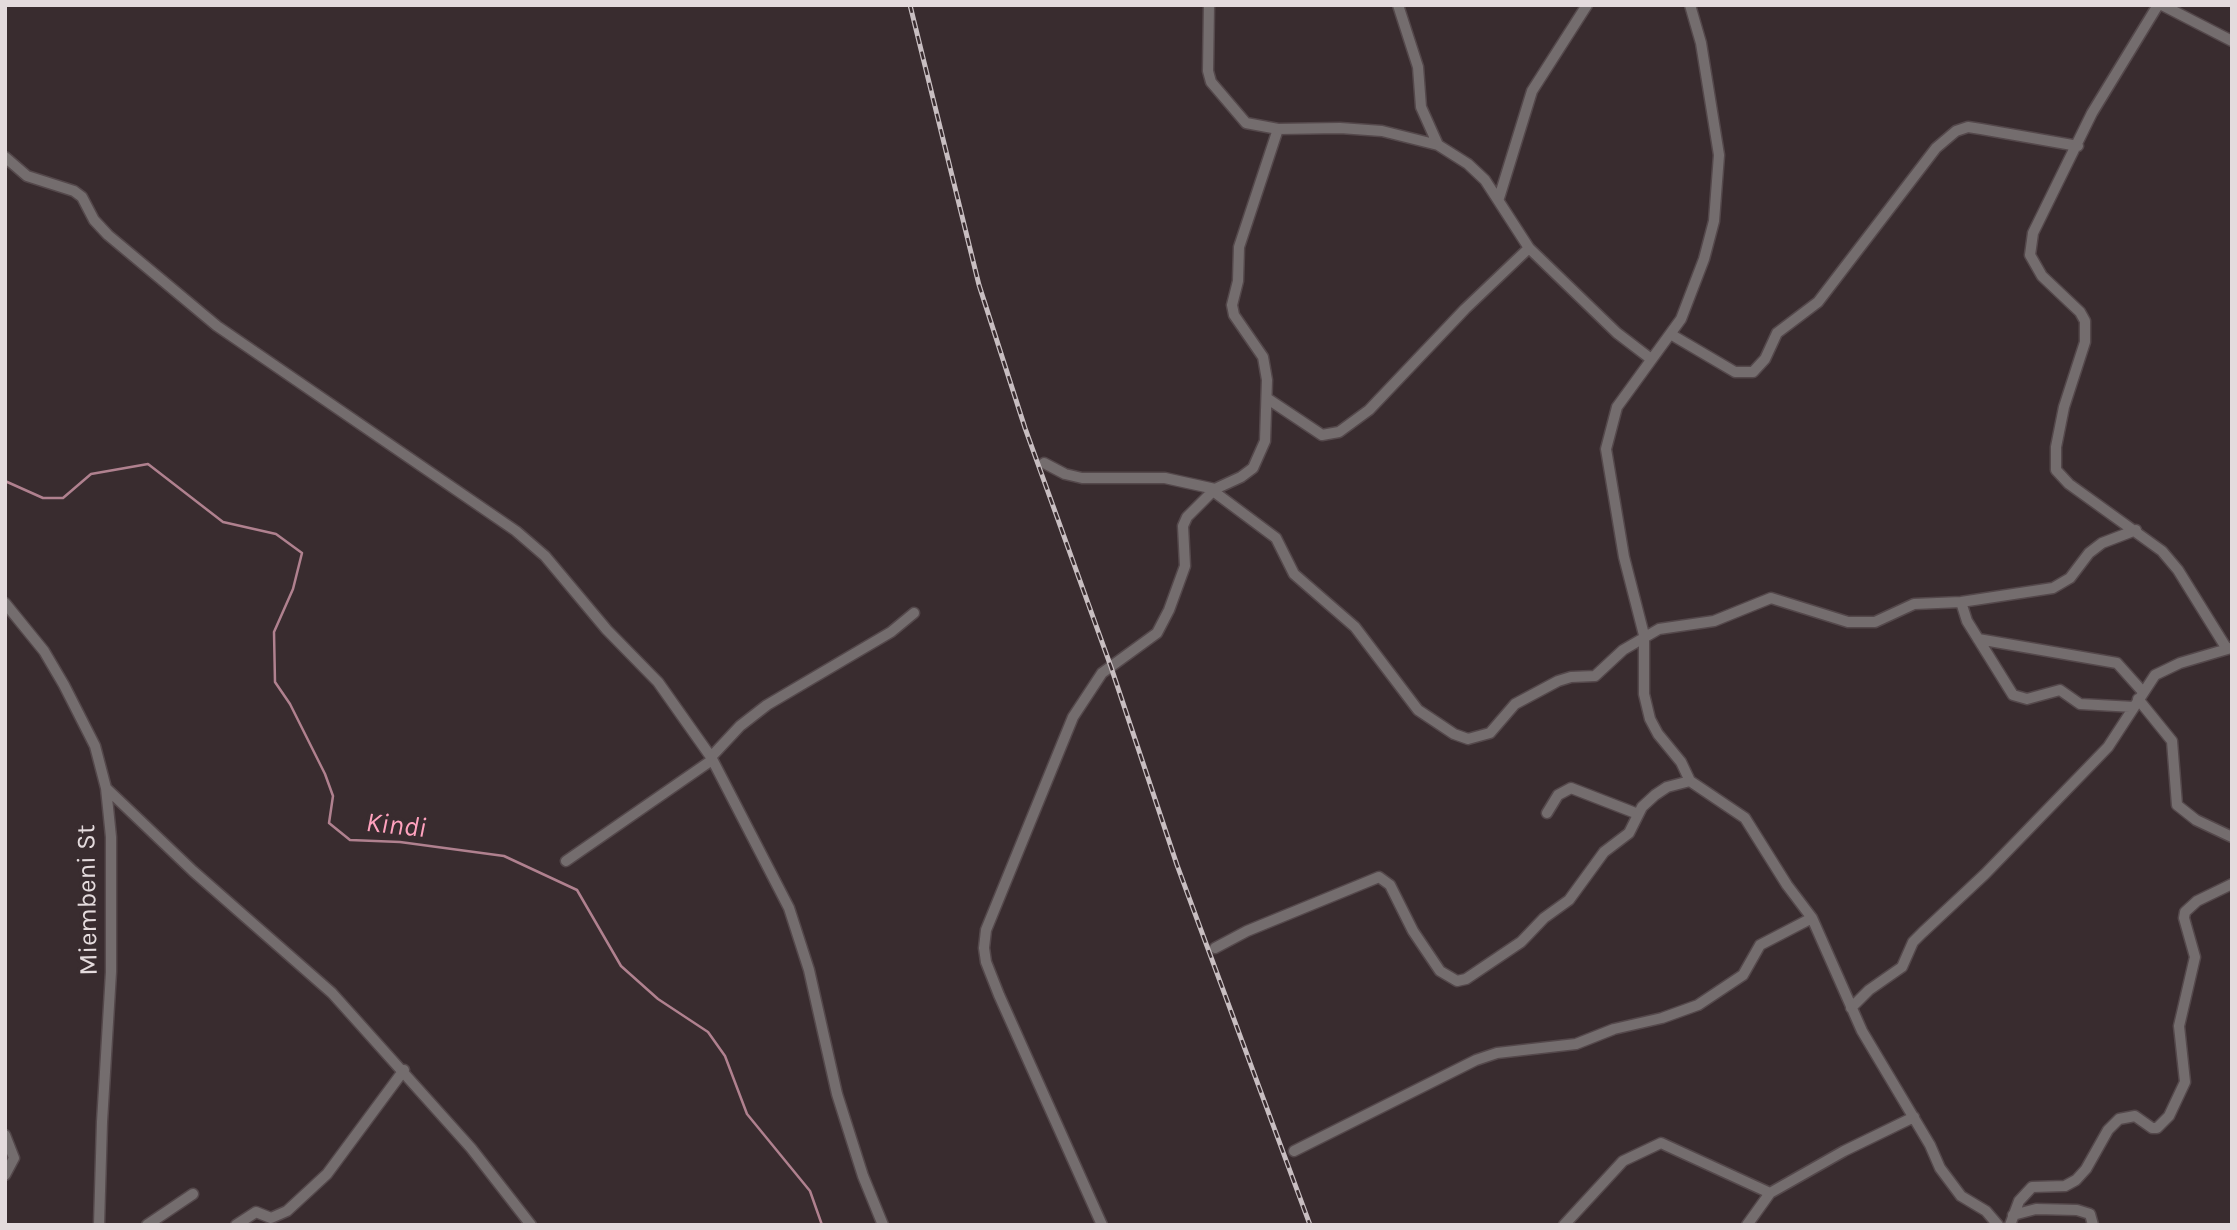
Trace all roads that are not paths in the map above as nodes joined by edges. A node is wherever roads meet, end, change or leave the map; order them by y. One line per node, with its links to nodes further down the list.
1 (1209, 5): 7 (street)
2 (1398, 5): 8 (street)
3 (1587, 5): 11 (street)
4 (1690, 5): 13 (street)
5 (2160, 5): 6 (street); 9 (street)
6 (2232, 41)
7 (1278, 130): 8 (street); 15 (street)
8 (1438, 145): 11 (street)
9 (2078, 146): 13 (street); 18 (street)
10 (5, 157): 27 (street)
11 (1499, 198): 12 (street)
12 (1529, 248): 14 (street); 15 (street)
13 (1672, 335): 14 (street)
14 (1651, 359): 23 (street)
15 (1268, 399): 17 (street)
16 (1044, 463): 17 (street)
17 (1214, 490): 23 (street); 51 (street)
18 (2136, 530): 19 (street); 25 (street)
19 (1961, 602): 23 (street); 24 (street)
20 (9, 607): 22 (street); 29 (street, Miembeni St)
21 (915, 613): 27 (street)
22 (5, 621)
23 (1644, 635): 28 (street)
24 (1978, 639): 26 (street); 26 (street)
25 (2230, 648): 26 (street)
26 (2138, 699): 32 (street); 37 (street)
27 (712, 758): 33 (street); 50 (street)
28 (1690, 781): 31 (street); 35 (street)
29 (106, 788): 38 (street); 46 (street, Miembeni St)
30 (1547, 813): 31 (street)
31 (1638, 814): 36 (street)
32 (2232, 836)
33 (566, 862)
34 (2232, 884): 45 (street)
35 (1812, 918): 37 (street); 41 (street)
36 (1215, 948)
37 (1851, 1008): 39 (street)
38 (404, 1070): 48 (street); 49 (street)
39 (1914, 1117): 43 (street); 54 (street)
40 (5, 1135): 42 (street)
41 (1294, 1151)
42 (5, 1175)
43 (1770, 1193): 52 (street); 53 (street)
44 (193, 1194): 47 (street)
45 (2011, 1220): 55 (street)
46 (99, 1225)
47 (147, 1225)
48 (236, 1225)
49 (531, 1225)
50 (883, 1225)
51 (1102, 1225)
52 (1564, 1225)
53 (1747, 1225)
54 (1998, 1225)
55 (2092, 1225)

